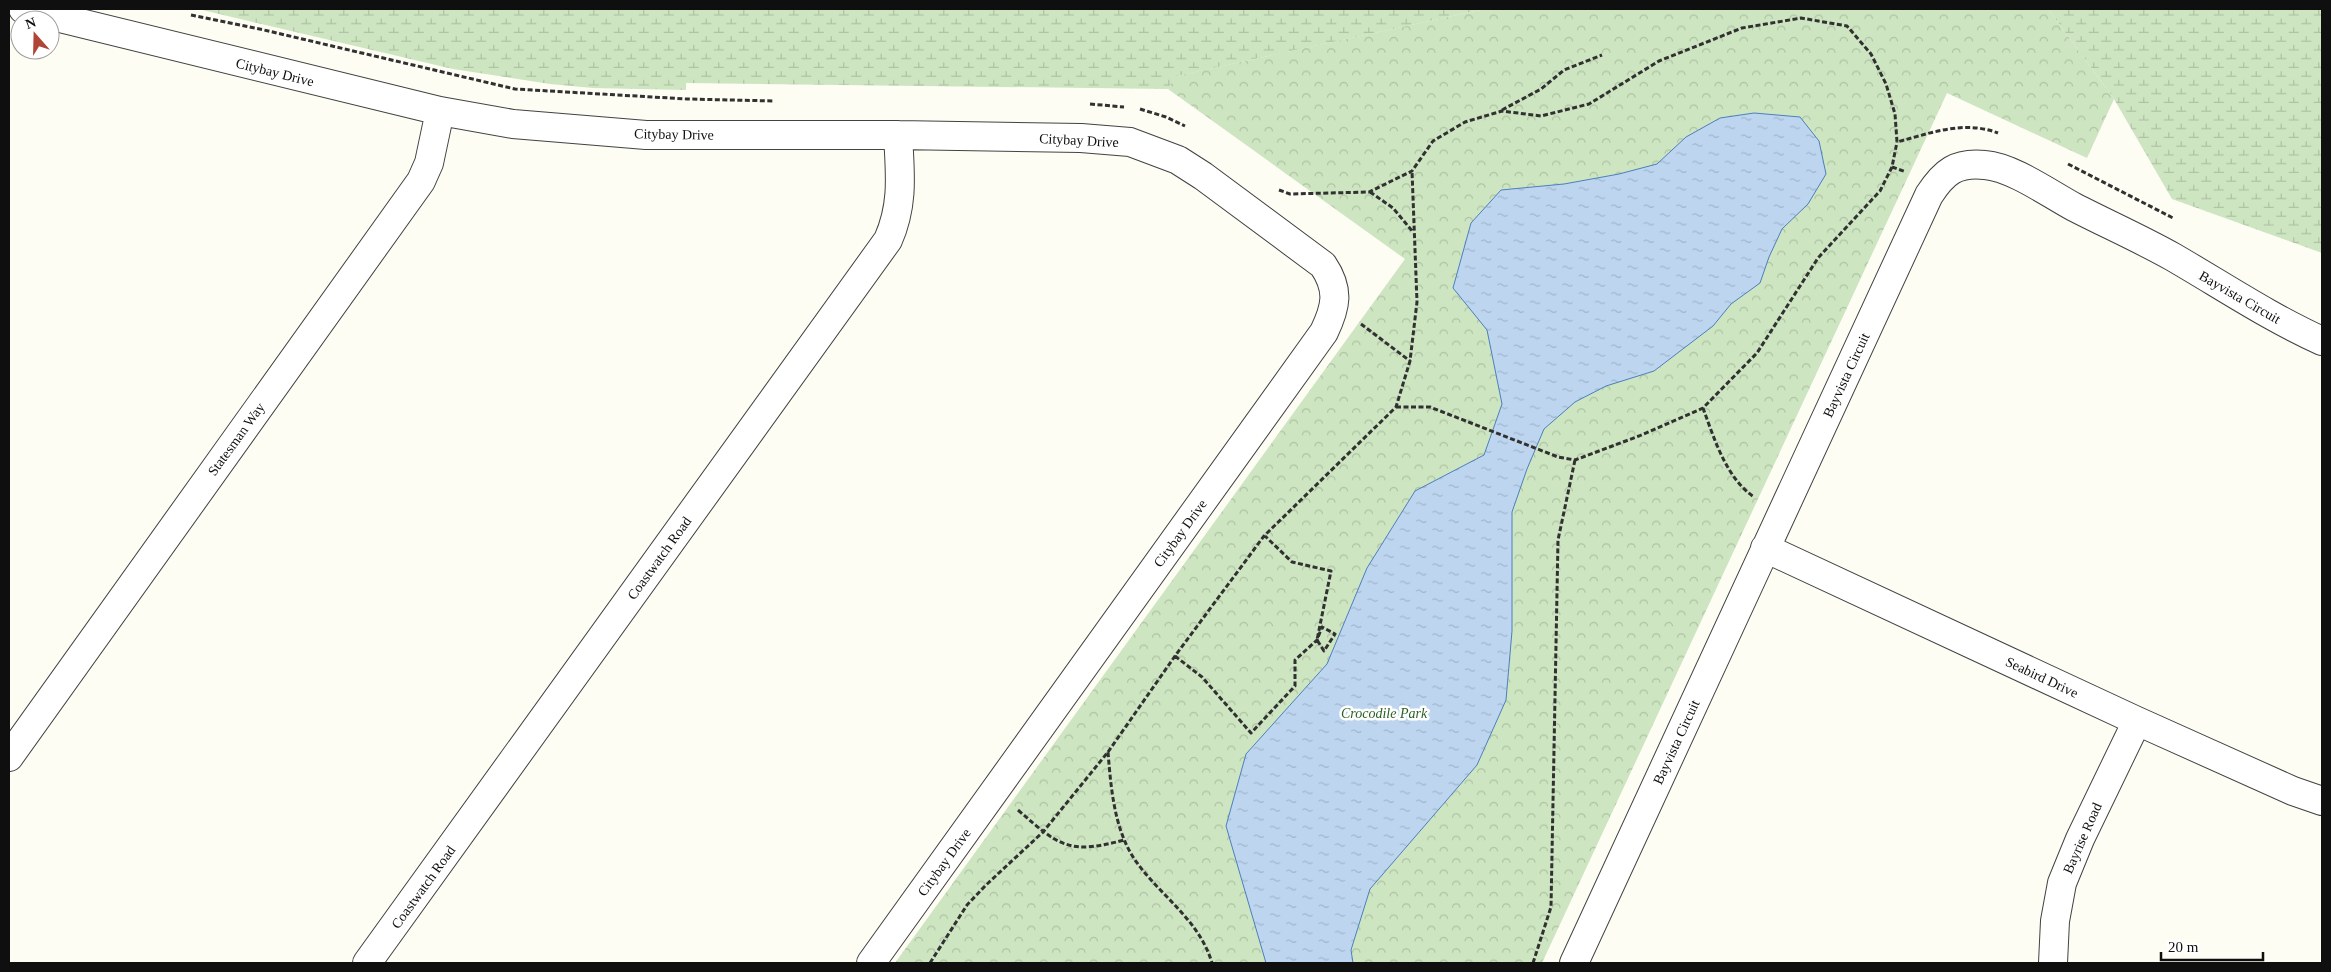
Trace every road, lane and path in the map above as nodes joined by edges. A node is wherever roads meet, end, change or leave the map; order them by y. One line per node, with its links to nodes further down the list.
1 (23, 9): 8 (street, Citybay Drive)
2 (189, 14): 4 (path)
3 (1602, 55): 9 (path)
4 (776, 101)
5 (1087, 104): 6 (path)
6 (1129, 108)
7 (1139, 109): 10 (path)
8 (440, 111): 11 (street, Citybay Drive); 31 (street, Statesman Way)
9 (1502, 111): 13 (path); 15 (path)
10 (1189, 128)
11 (898, 135): 35 (street, Coastwatch Road); 36 (street, Citybay Drive)
12 (2004, 136): 13 (path)
13 (1897, 142): 22 (path)
14 (2063, 162): 18 (path)
15 (1412, 171): 17 (path); 19 (path)
16 (1274, 187): 17 (path)
17 (1370, 192): 19 (path)
18 (2176, 220)
19 (1413, 232): 21 (path)
20 (2322, 341): 24 (street, Bayvista Circuit)
21 (1396, 407): 23 (path); 25 (path)
22 (1703, 408): 23 (path); 24 (path)
23 (1575, 460): 39 (path)
24 (1784, 507): 26 (street, Bayvista Circuit)
25 (1264, 536): 27 (path); 28 (path)
26 (1765, 548): 29 (street, Seabird Drive); 40 (street, Bayvista Circuit)
27 (1317, 640): 27 (path); 28 (path)
28 (1175, 656): 30 (path)
29 (2137, 721): 32 (street, Seabird Drive); 41 (street, Bayrise Road)
30 (1108, 752): 33 (path); 34 (path)
31 (9, 757)
32 (2322, 801)
33 (1043, 832): 34 (path); 37 (path)
34 (1124, 840): 38 (path)
35 (368, 963)
36 (871, 963)
37 (930, 963)
38 (1212, 963)
39 (1533, 963)
40 (1574, 963)
41 (2053, 963)

